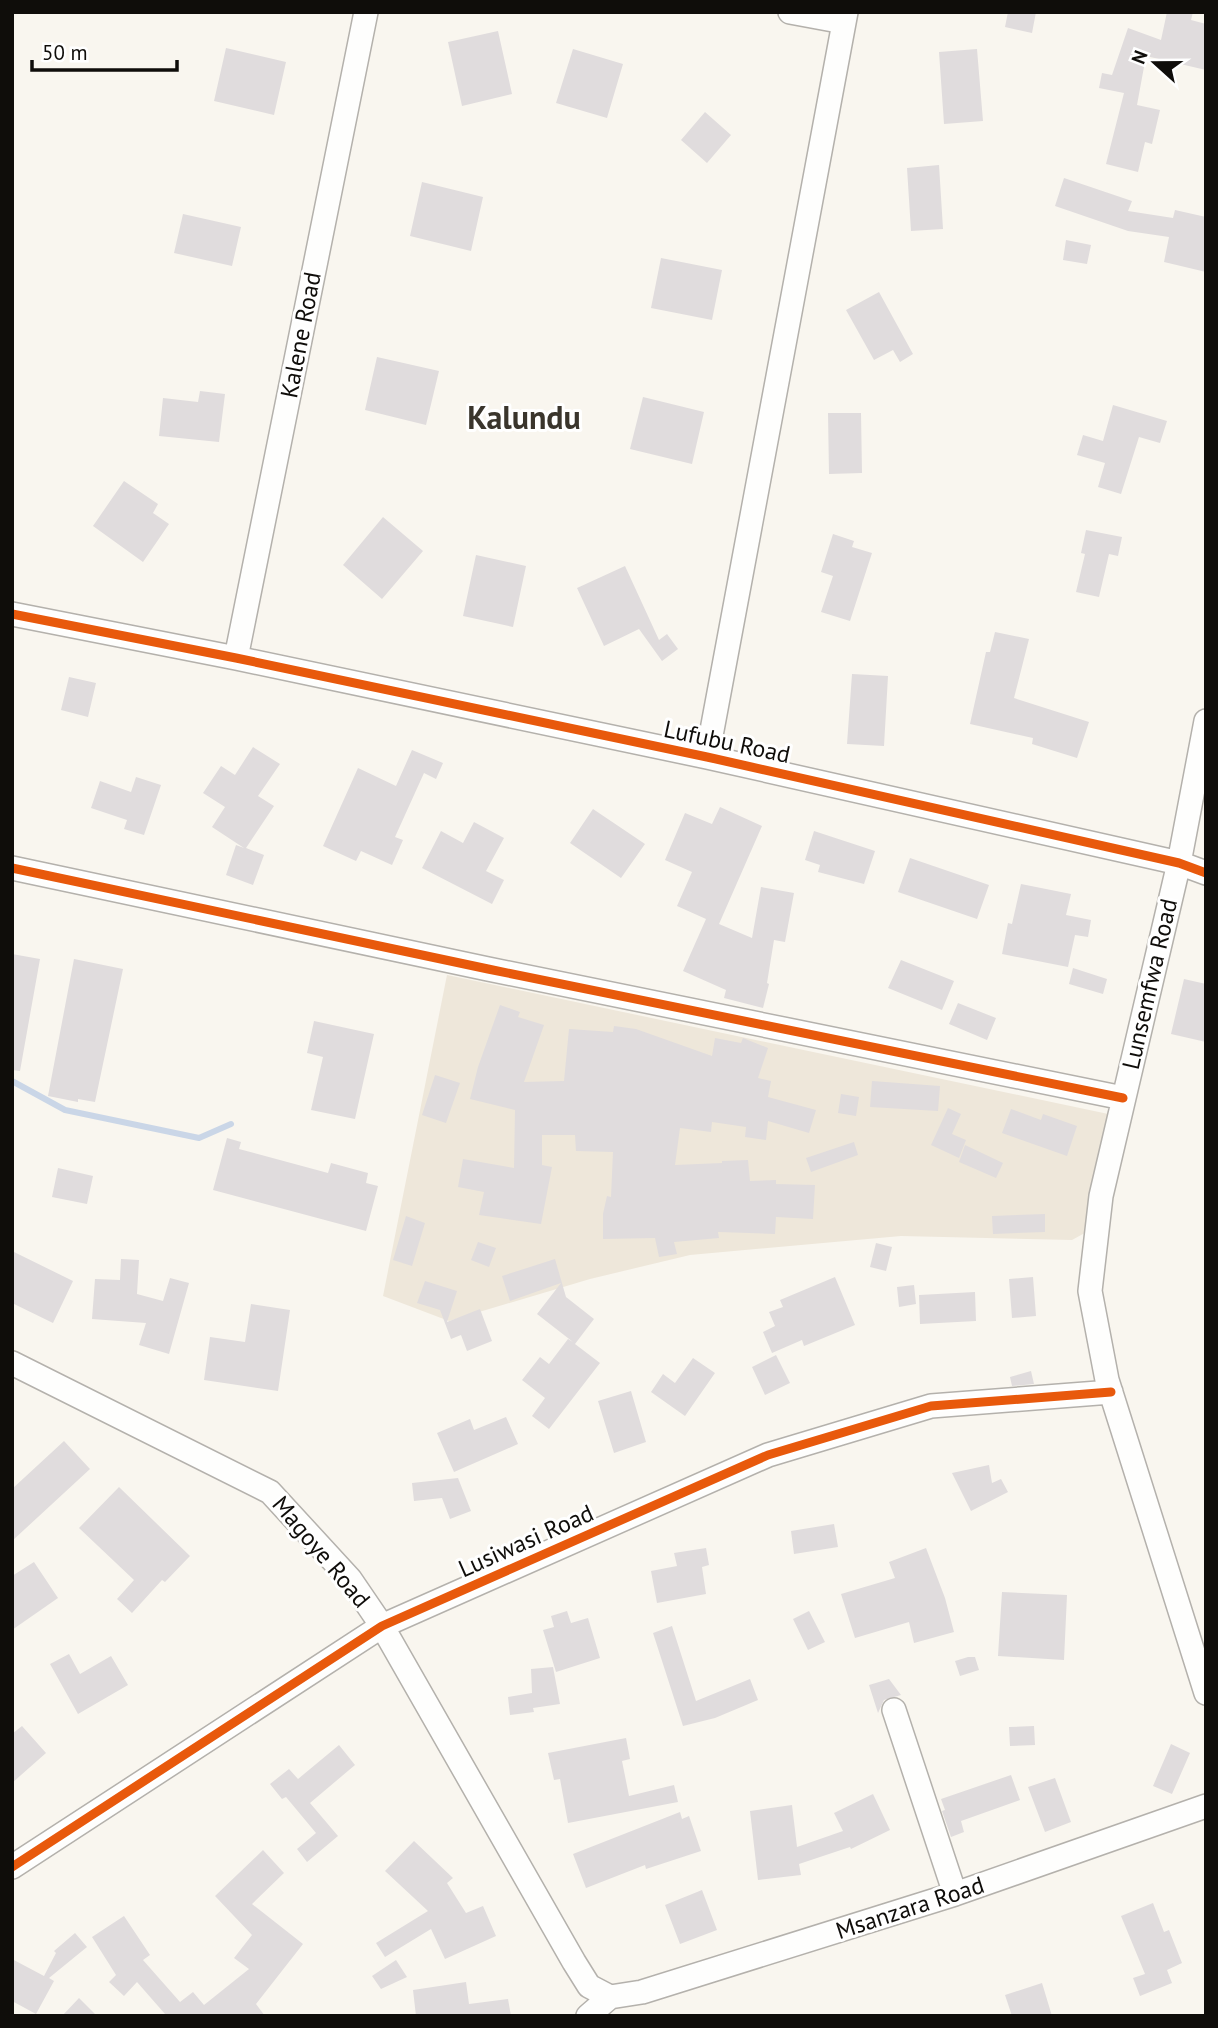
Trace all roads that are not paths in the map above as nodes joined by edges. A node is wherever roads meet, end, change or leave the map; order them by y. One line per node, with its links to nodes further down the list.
1 (366, 12): 5 (street, Kalene Road)
2 (790, 12): 3 (street)
3 (845, 17): 7 (street)
4 (12, 614): 5 (street, Lufubu Road)
5 (236, 658): 7 (street, Lufubu Road)
6 (1206, 721): 8 (street, Lunsemfwa Road)
7 (707, 757): 8 (street, Lufubu Road)
8 (1179, 863): 10 (street, Lufubu Road); 11 (street, Lunsemfwa Road)
9 (12, 868): 11 (street)
10 (1206, 873)
11 (1123, 1098): 13 (street, Lunsemfwa Road)
12 (12, 1363): 14 (street, Magoye Road)
13 (1111, 1392): 14 (street, Lusiwasi Road); 15 (street, Lunsemfwa Road)
14 (382, 1626): 18 (street, Lusiwasi Road); 20 (street, Magoye Road)
15 (1206, 1693)
16 (894, 1710): 19 (street)
17 (1206, 1806): 19 (street, Msanzara Road)
18 (12, 1867)
19 (955, 1895): 20 (street, Msanzara Road)
20 (610, 1997): 21 (street)
21 (588, 2016)

